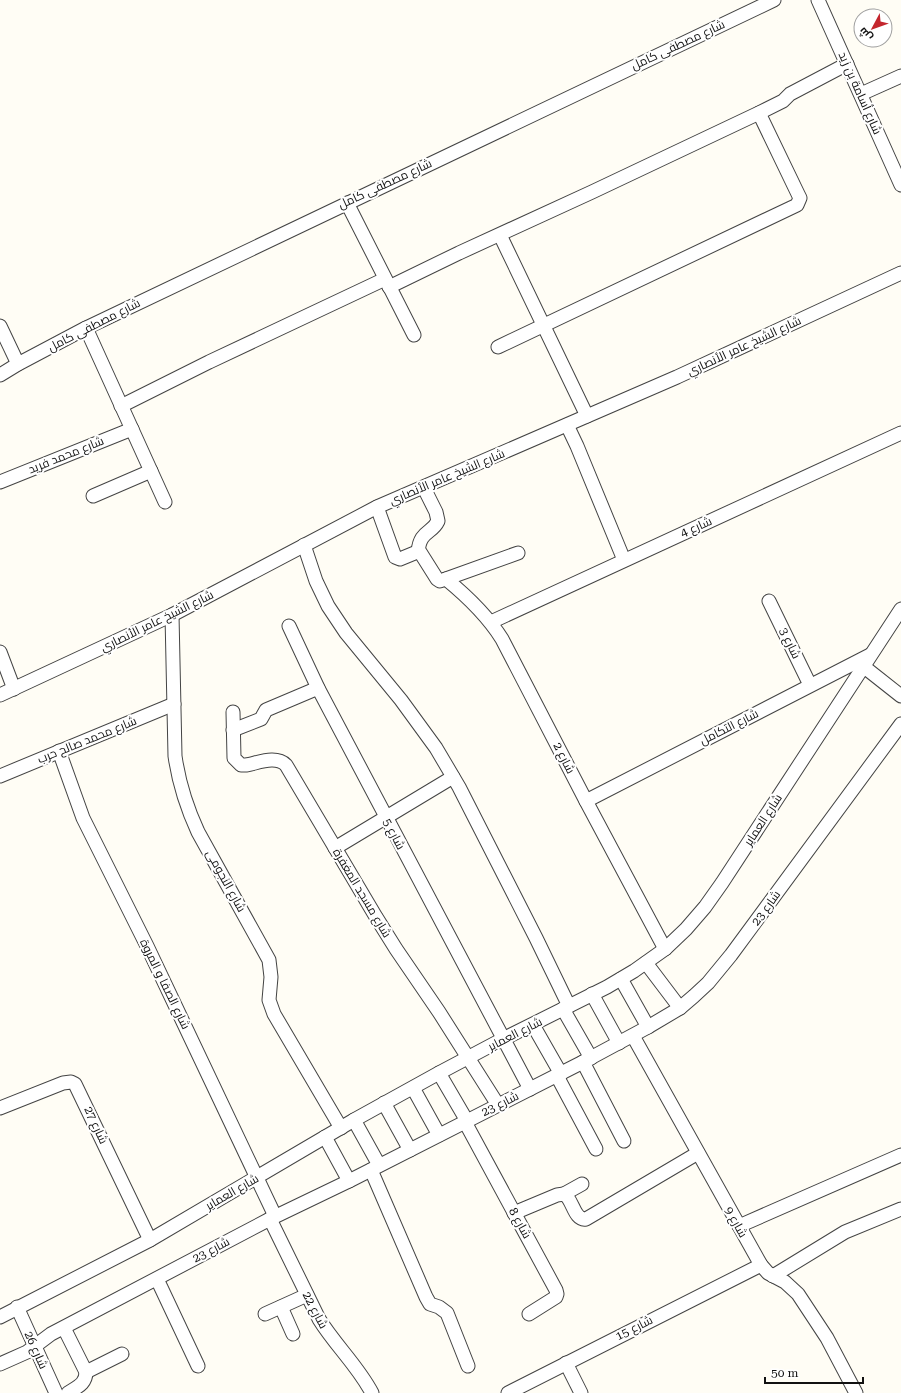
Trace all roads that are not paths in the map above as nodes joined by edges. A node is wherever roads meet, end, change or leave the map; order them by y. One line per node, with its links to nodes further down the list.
1 (774, 0): 8 (street, شارع مصطفى كامل)
2 (818, 0): 3 (street, شارع أسامة بن زيد)
3 (847, 64): 5 (street, شارع أسامة بن زيد); 6 (street)
4 (901, 76): 5 (street)
5 (861, 94): 7 (street, شارع أسامة بن زيد)
6 (759, 113): 9 (street); 13 (street)
7 (901, 185)
8 (347, 202): 11 (street); 14 (street, شارع مصطفى كامل)
9 (500, 235): 11 (street); 13 (street)
10 (901, 273): 20 (street, شارع الشيخ عامر الأنصاري)
11 (387, 283): 15 (street); 19 (street)
12 (0, 326): 17 (street)
13 (544, 326): 16 (street); 20 (street)
14 (86, 328): 17 (street, شارع مصطفى كامل); 19 (street)
15 (414, 336)
16 (498, 347)
17 (18, 364): 18 (street, شارع مصطفى كامل)
18 (0, 375)
19 (121, 406): 22 (street)
20 (587, 416): 21 (street, شارع الشيخ عامر الأنصاري)
21 (567, 425): 26 (street, شارع الشيخ عامر الأنصاري); 33 (street)
22 (132, 429): 24 (street); 25 (street, شارع محمد فريد)
23 (901, 433): 33 (street, شارع 4)
24 (151, 471): 27 (street); 28 (street)
25 (0, 482)
26 (424, 488): 29 (street, شارع الشيخ عامر الأنصاري); 31 (street)
27 (93, 496)
28 (164, 502)
29 (377, 508): 30 (street, شارع الشيخ عامر الأنصاري); 31 (street)
30 (304, 545): 37 (street, شارع الشيخ عامر الأنصاري); 54 (street)
31 (418, 552): 34 (street, شارع 2)
32 (518, 553): 34 (street)
33 (624, 560): 38 (street, شارع 4)
34 (446, 579): 38 (street, شارع 2)
35 (769, 601): 43 (street, شارع 3)
36 (901, 609): 41 (street, شارع العماير)
37 (172, 615): 45 (street, شارع الشيخ عامر الأنصاري); 48 (street, شارع النجومى)
38 (492, 622): 55 (street, شارع 2)
39 (289, 626): 44 (street, شارع 5)
40 (0, 652): 45 (street)
41 (871, 654): 42 (street, شارع العماير); 43 (street, شارع التكامل)
42 (863, 666): 46 (street); 58 (street, شارع العماير)
43 (810, 685): 55 (street, شارع التكامل)
44 (318, 688): 51 (street); 56 (street, شارع 5)
45 (14, 689): 47 (street, شارع الشيخ عامر الأنصاري)
46 (899, 691)
47 (0, 695)
48 (174, 704): 52 (street, شارع محمد صالح حرب); 80 (street, شارع النجومى)
49 (233, 712): 51 (street, شارع مسجد المغفرة)
50 (901, 724): 63 (street, شارع 23)
51 (233, 730): 57 (street, شارع مسجد المغفرة)
52 (59, 751): 53 (street, شارع محمد صالح حرب); 89 (street, شارع الصفا و المروة)
53 (0, 776)
54 (453, 777): 56 (street); 62 (street)
55 (586, 801): 58 (street, شارع 2)
56 (386, 818): 57 (street); 67 (street, شارع 5)
57 (335, 848): 69 (street, شارع مسجد المغفرة)
58 (665, 949): 59 (street, شارع العماير)
59 (646, 963): 60 (street, شارع العماير); 63 (street)
60 (621, 979): 61 (street, شارع العماير); 65 (street)
61 (592, 994): 62 (street, شارع العماير); 68 (street)
62 (566, 1008): 64 (street, شارع العماير); 70 (street)
63 (680, 1008): 65 (street, شارع 23)
64 (533, 1024): 67 (street, شارع العماير); 72 (street)
65 (648, 1027): 66 (street, شارع 23)
66 (633, 1036): 68 (street, شارع 23); 86 (street, شارع 9)
67 (503, 1039): 69 (street, شارع العماير); 74 (street, شارع 5)
68 (619, 1043): 70 (street, شارع 23)
69 (468, 1058): 71 (street, شارع العماير); 76 (street, شارع مسجد المغفرة)
70 (587, 1060): 72 (street, شارع 23); 83 (street)
71 (439, 1073): 73 (street, شارع العماير); 79 (street, شارع 8)
72 (559, 1075): 74 (street, شارع 23); 84 (street)
73 (413, 1088): 75 (street, شارع العماير); 81 (street)
74 (530, 1089): 76 (street, شارع 23)
75 (384, 1103): 78 (street, شارع العماير); 85 (street)
76 (498, 1105): 79 (street, شارع 23)
77 (0, 1108): 97 (street, شارع 27)
78 (354, 1120): 80 (street, شارع العماير); 88 (street)
79 (466, 1122): 81 (street, شارع 23); 94 (street, شارع 8)
80 (341, 1128): 82 (street, شارع العماير)
81 (439, 1135): 85 (street, شارع 23)
82 (325, 1137): 89 (street, شارع العماير); 90 (street)
83 (624, 1141)
84 (596, 1149)
85 (410, 1150): 88 (street, شارع 23)
86 (698, 1153): 92 (street); 96 (street, شارع 9)
87 (901, 1155): 96 (street)
88 (375, 1168): 90 (street, شارع 23); 114 (street)
89 (258, 1178): 95 (street, شارع الصفا و المروة); 97 (street, شارع العماير)
90 (349, 1181): 95 (street, شارع 23)
91 (582, 1184): 92 (street)
92 (564, 1194): 94 (street)
93 (901, 1209): 99 (street)
94 (514, 1213): 105 (street, شارع 8)
95 (273, 1217): 100 (street, شارع 23); 101 (street, شارع 22)
96 (739, 1226): 98 (street, شارع 9)
97 (150, 1240): 102 (street, شارع العماير)
98 (761, 1265): 99 (street, شارع 9); 111 (street, شارع 15)
99 (773, 1276): 121 (street, شارع 9)
100 (157, 1279): 107 (street, شارع 23); 113 (street)
101 (307, 1295): 103 (street); 118 (street, شارع 22)
102 (17, 1307): 106 (street, شارع العماير); 109 (street, شارع 26)
103 (281, 1307): 104 (street); 108 (street)
104 (265, 1314)
105 (529, 1314)
106 (0, 1317)
107 (64, 1328): 109 (street, شارع 23); 115 (street)
108 (293, 1334)
109 (34, 1347): 112 (street, شارع 23); 116 (street, شارع 26)
110 (122, 1354): 115 (street)
111 (566, 1363): 119 (street, شارع 15); 120 (street)
112 (0, 1364)
113 (198, 1366)
114 (468, 1366)
115 (86, 1372): 117 (street)
116 (56, 1393)
117 (68, 1393)
118 (372, 1393)
119 (508, 1393)
120 (581, 1393)
121 (856, 1393)

